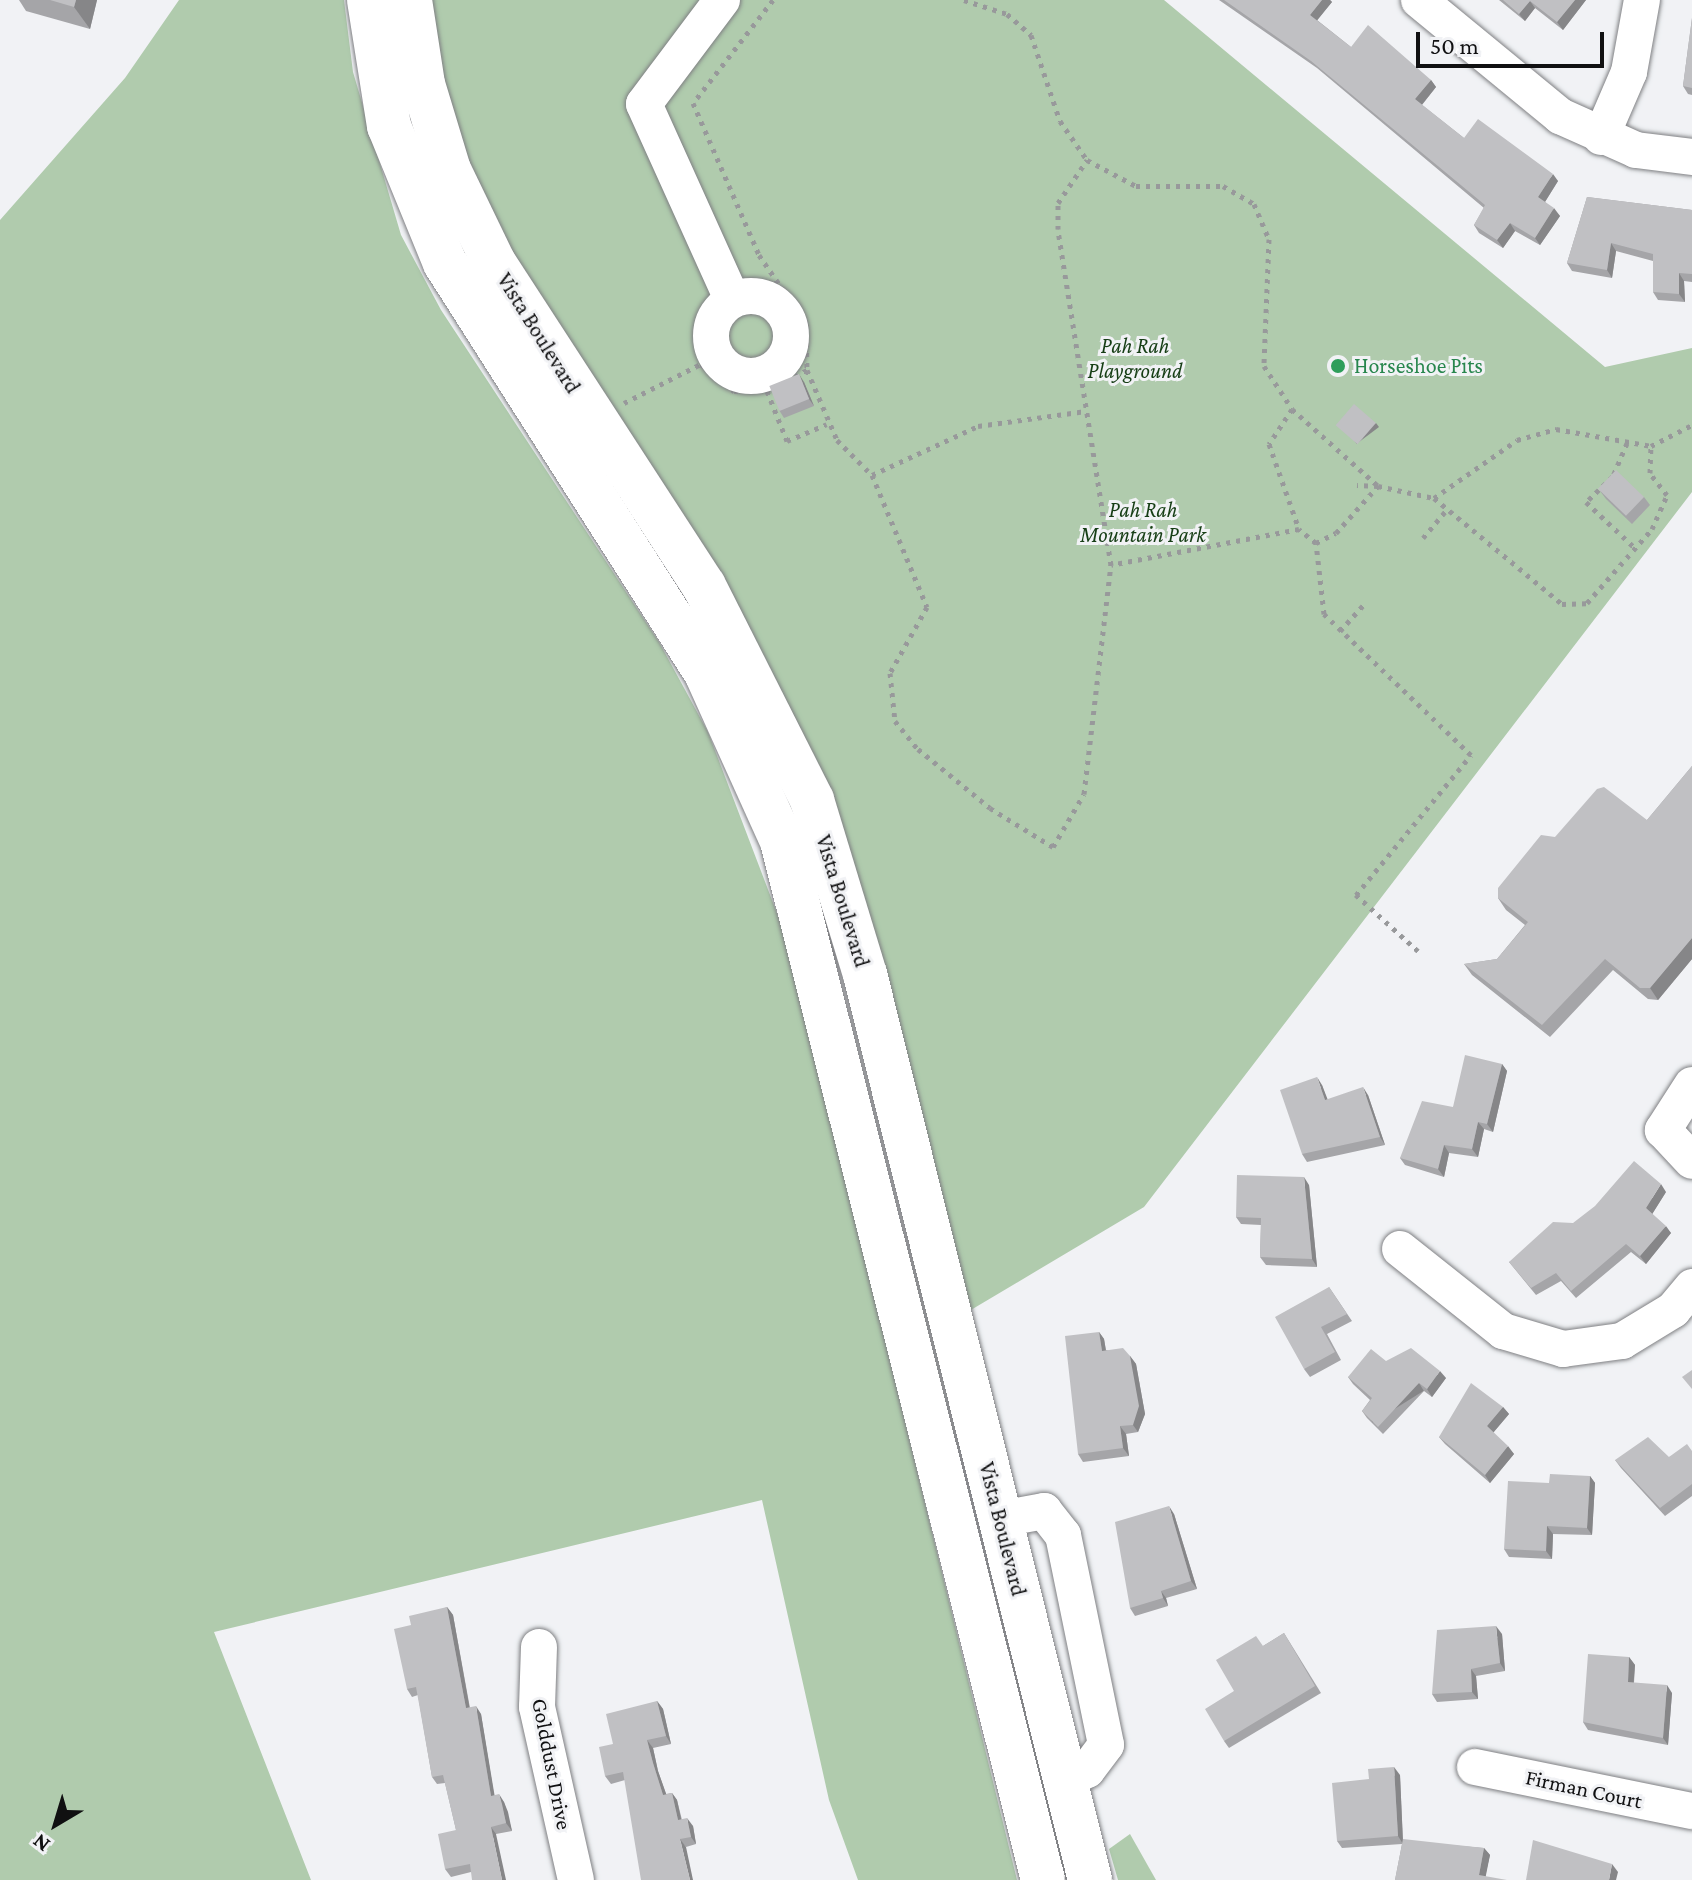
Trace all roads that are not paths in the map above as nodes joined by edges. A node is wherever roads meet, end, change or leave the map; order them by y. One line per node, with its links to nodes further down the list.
1 (369, 0): 19 (main road, Vista Boulevard)
2 (410, 0): 13 (main road, Vista Boulevard)
3 (722, 0): 8 (street)
4 (1419, 0): 6 (street)
5 (1642, 0): 6 (street)
6 (1601, 137): 7 (street)
7 (1692, 157)
8 (732, 299)
9 (1692, 1085): 10 (street)
10 (1692, 1161)
11 (1400, 1249): 12 (street)
12 (1692, 1287)
13 (1001, 1519): 16 (main road, Vista Boulevard); 16 (street)
14 (539, 1647): 18 (street, Golddust Drive)
15 (1475, 1767): 17 (street, Firman Court)
16 (1065, 1780): 20 (main road, Vista Boulevard)
17 (1692, 1811)
18 (576, 1880)
19 (1043, 1880)
20 (1090, 1880)

